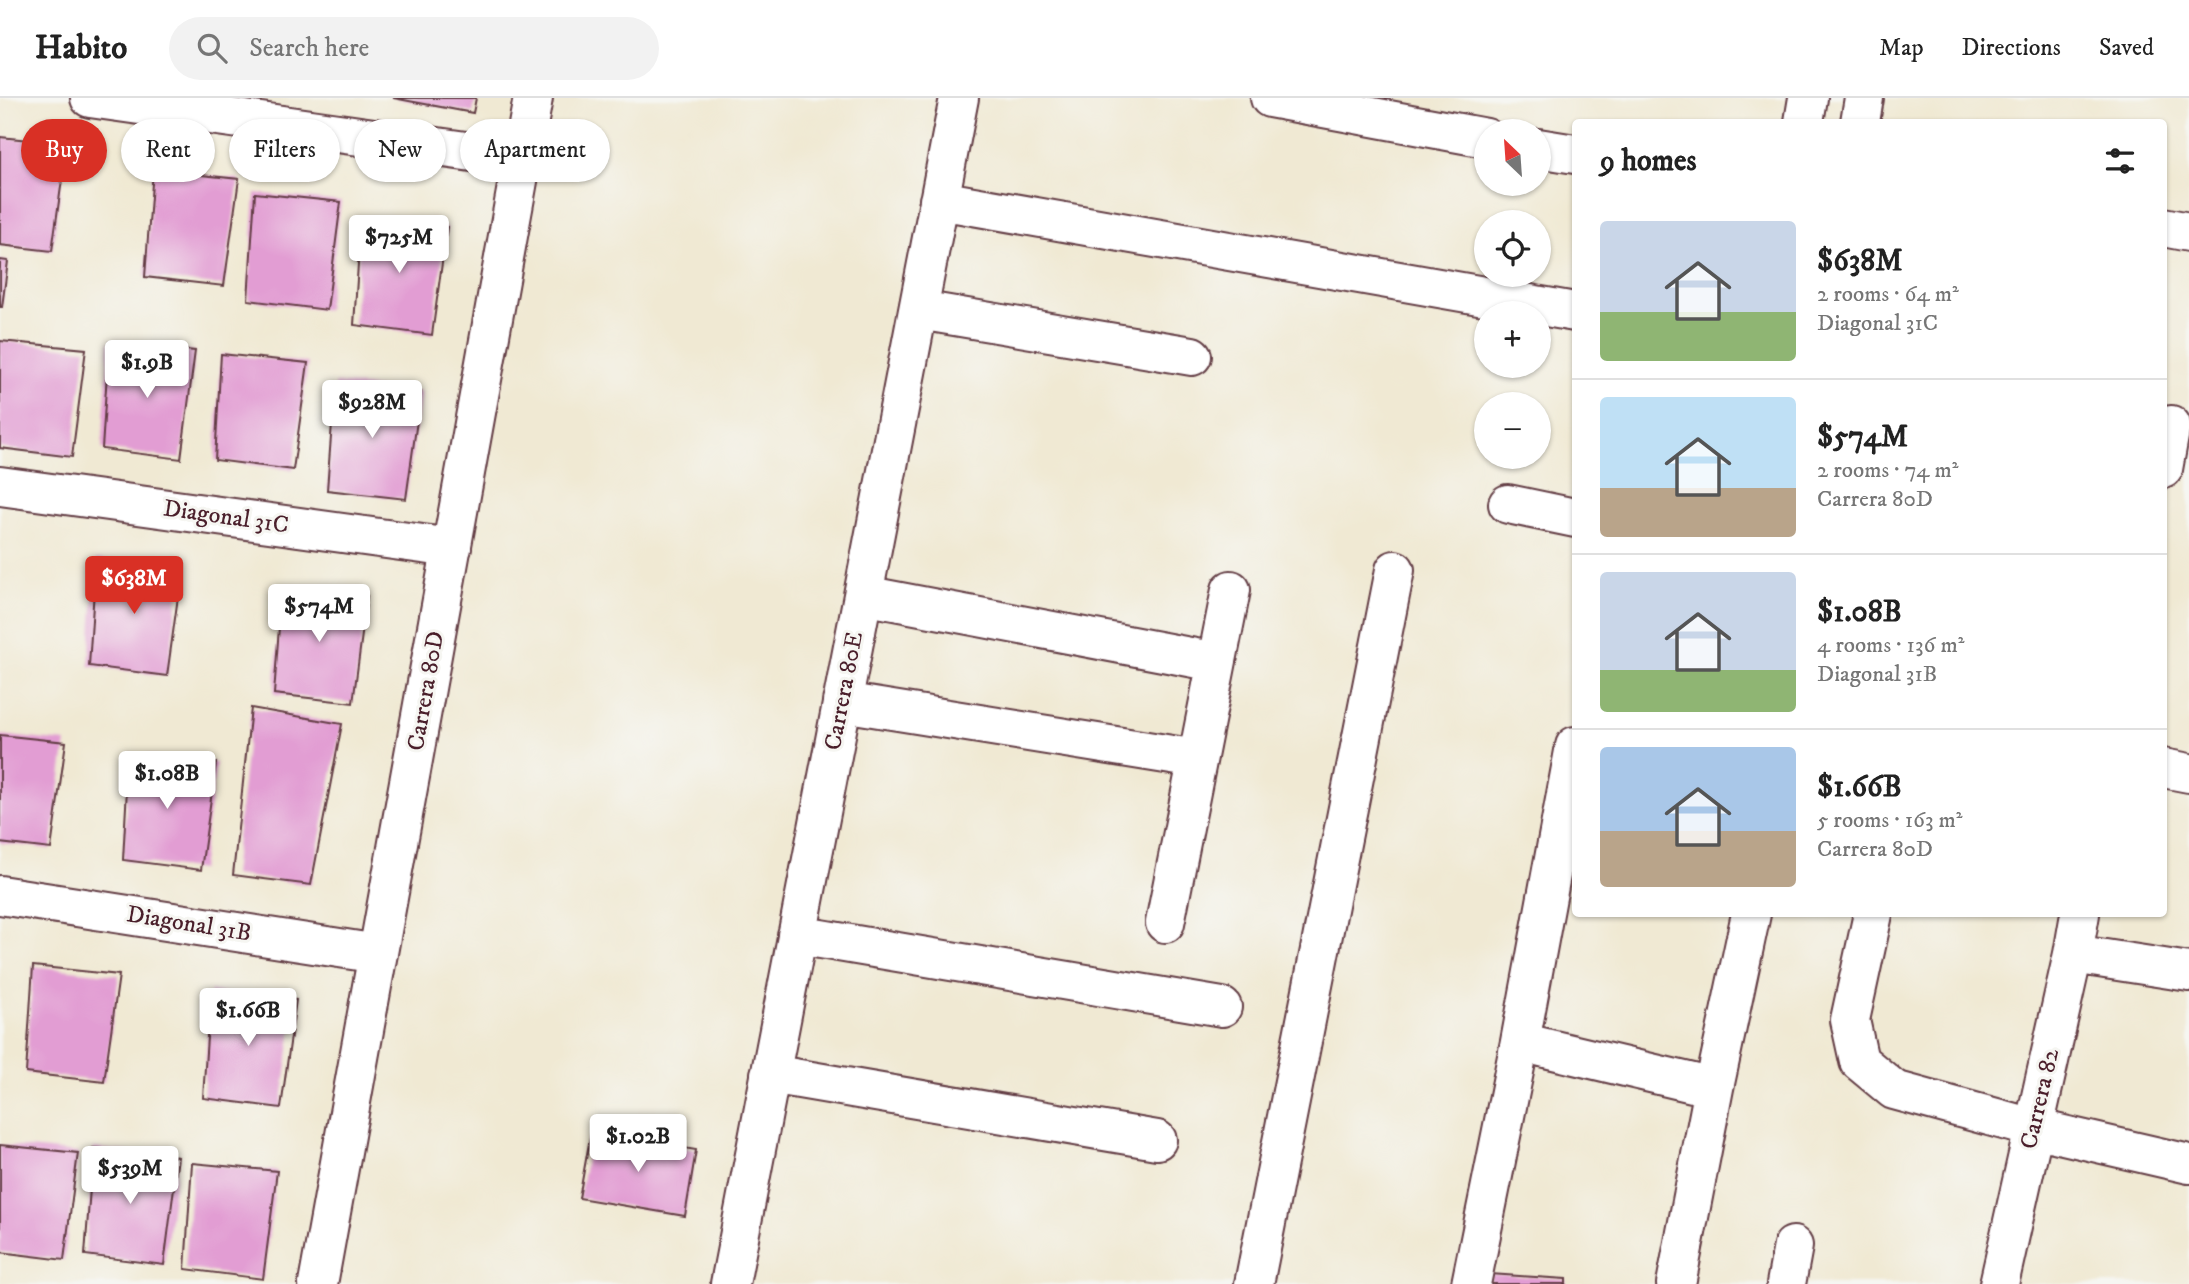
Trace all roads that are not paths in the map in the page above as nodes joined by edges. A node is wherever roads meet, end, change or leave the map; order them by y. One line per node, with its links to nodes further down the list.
1 (90, 98): 11 (street)
2 (534, 98): 7 (street, Carrera 80D)
3 (959, 98): 15 (street, Carrera 80E)
4 (1270, 98): 10 (street)
5 (1808, 98): 8 (street)
6 (1864, 98): 9 (street)
7 (530, 119)
8 (1804, 119)
9 (1860, 119)
10 (1474, 136)
11 (460, 150)
12 (1551, 150): 13 (street)
13 (1572, 154)
14 (518, 182): 26 (street, Carrera 80D)
15 (939, 200): 18 (street, Carrera 80E); 19 (street)
16 (2167, 228): 17 (street)
17 (2189, 232)
18 (919, 310): 20 (street); 29 (street, Carrera 80E)
19 (1572, 311)
20 (1192, 356)
21 (2174, 425): 22 (street)
22 (2167, 453)
23 (0, 486): 26 (street, Diagonal 31C)
24 (1508, 504): 25 (street)
25 (1572, 516)
26 (452, 548): 42 (street, Carrera 80D)
27 (1395, 570): 55 (street)
28 (1231, 590): 30 (street)
29 (863, 595): 30 (street); 31 (street, Carrera 80E)
30 (1216, 662): 32 (street)
31 (842, 702): 32 (street); 41 (street, Carrera 80E)
32 (1197, 759): 40 (street)
33 (1572, 762): 46 (street)
34 (2167, 769): 35 (street)
35 (2189, 773)
36 (0, 895): 42 (street, Diagonal 31B)
37 (1750, 917): 48 (street)
38 (1872, 917): 49 (street)
39 (2079, 917): 43 (street, Carrera 82)
40 (1165, 923)
41 (797, 935): 45 (street); 47 (street, Carrera 80E)
42 (378, 954): 53 (street, Carrera 80D)
43 (2073, 954): 44 (street); 49 (street, Carrera 82)
44 (2189, 972)
45 (1222, 1007)
46 (1520, 1042): 48 (street); 56 (street)
47 (770, 1074): 50 (street); 54 (street, Carrera 80E)
48 (1714, 1088): 57 (street)
49 (2033, 1128): 51 (street); 59 (street, Carrera 82)
50 (1157, 1140)
51 (2189, 1164)
52 (1793, 1246): 58 (street)
53 (318, 1284)
54 (730, 1284)
55 (1255, 1284)
56 (1471, 1284)
57 (1676, 1284)
58 (1786, 1284)
59 (1999, 1284)

